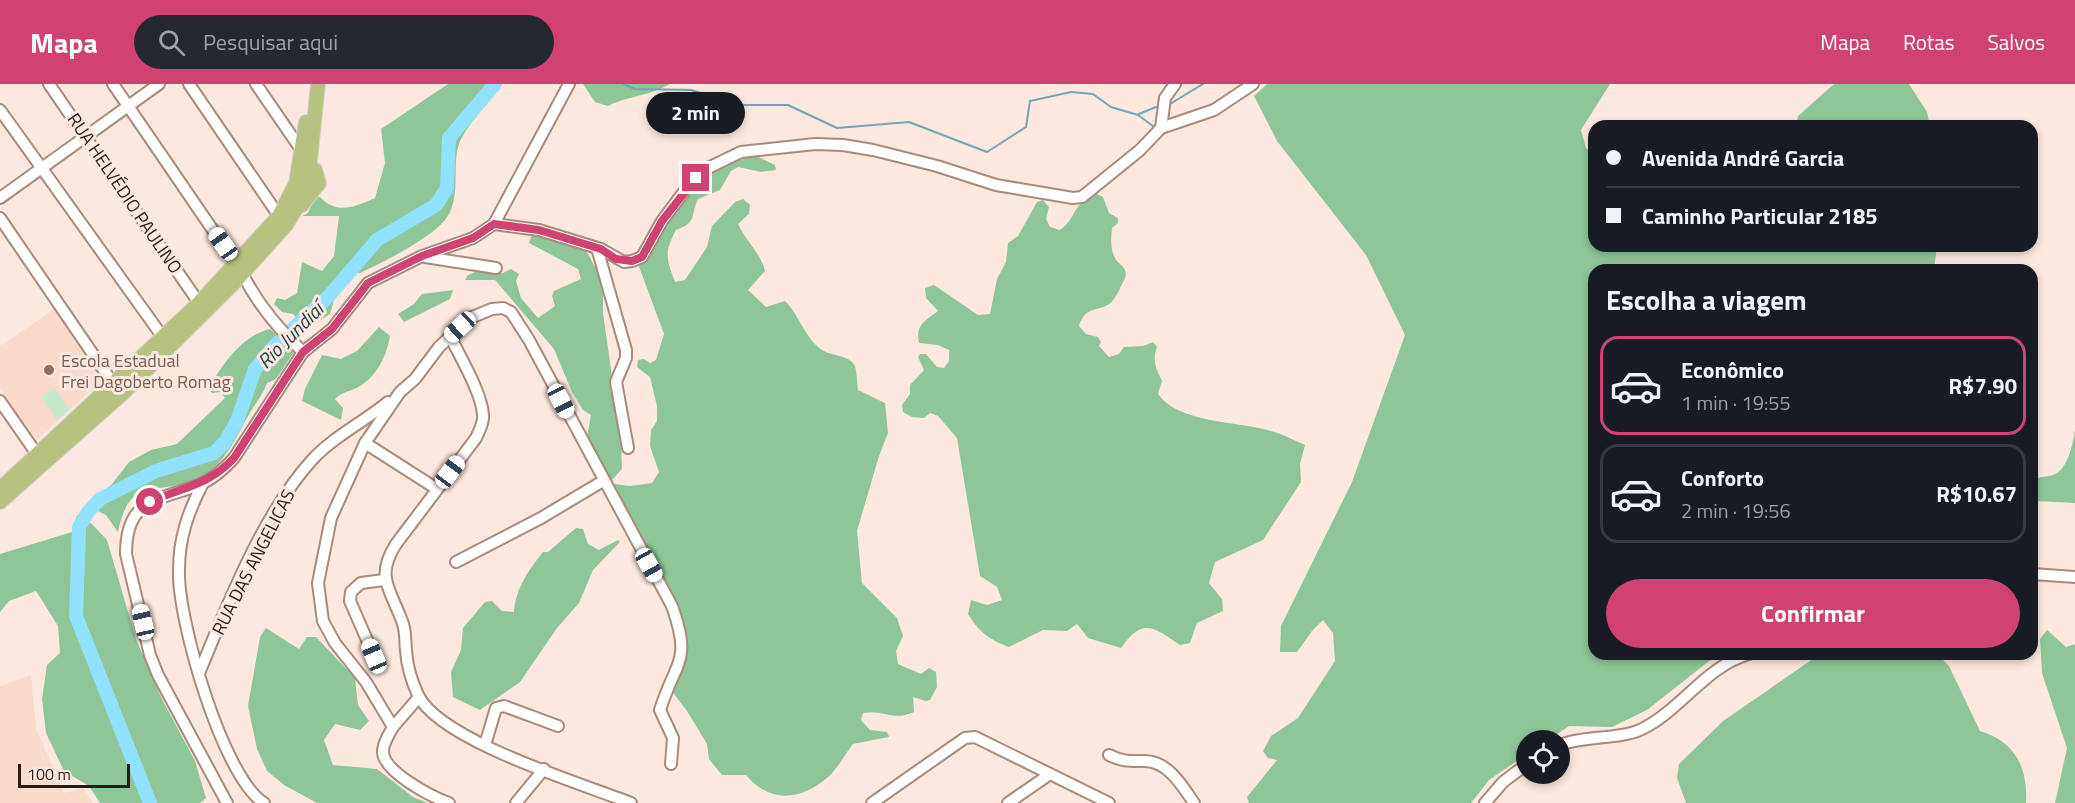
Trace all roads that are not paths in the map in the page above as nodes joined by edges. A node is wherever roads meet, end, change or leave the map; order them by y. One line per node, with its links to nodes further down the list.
1 (50, 84): 15 (street, RUA HELVÉDIO PAULINO)
2 (113, 84): 11 (street)
3 (159, 84): 11 (street)
4 (189, 84): 20 (street)
5 (256, 84): 16 (street)
6 (310, 84): 14 (main road)
7 (318, 84): 14 (main road)
8 (569, 84): 22 (street)
9 (1175, 84): 13 (street)
10 (1253, 84): 13 (street)
11 (129, 106): 15 (street); 26 (street)
12 (0, 110): 18 (street)
13 (1161, 128): 23 (street)
14 (309, 134): 16 (main road); 17 (main road)
15 (86, 137): 18 (street); 27 (street, RUA HELVÉDIO PAULINO)
16 (302, 151): 17 (main road)
17 (304, 167): 20 (main road)
18 (40, 168): 19 (street); 28 (street)
19 (0, 198)
20 (286, 215): 26 (main road)
21 (0, 218): 31 (street)
22 (494, 224): 23 (street); 24 (street)
23 (597, 248): 35 (street)
24 (422, 256): 25 (street); 30 (street)
25 (496, 268)
26 (237, 275): 27 (main road); 30 (street); 36 (main road)
27 (199, 303): 28 (main road)
28 (162, 336): 31 (main road)
29 (450, 336): 32 (street); 37 (street); 40 (street)
30 (303, 352): 38 (street)
31 (114, 385): 36 (main road)
32 (400, 392): 34 (street); 48 (street, RUA DAS ANGELICAS)
33 (0, 401): 36 (street)
34 (365, 443): 40 (street); 51 (street)
35 (628, 448)
36 (41, 460): 39 (main road); 41 (main road)
37 (603, 481): 42 (street); 55 (street)
38 (203, 483): 48 (street); 62 (street)
39 (0, 489)
40 (437, 489): 45 (street)
41 (0, 502)
42 (456, 562)
43 (2038, 574): 44 (street)
44 (2075, 577)
45 (384, 580): 46 (street); 49 (street)
46 (374, 656)
47 (1735, 660): 52 (street)
48 (199, 673): 59 (street)
49 (419, 697): 51 (street); 53 (street)
50 (558, 726): 53 (street)
51 (393, 727): 63 (street)
52 (1570, 742)
53 (485, 745): 56 (street)
54 (1109, 755): 67 (street)
55 (671, 764)
56 (544, 769): 64 (street); 65 (street)
57 (1516, 772): 68 (street)
58 (1050, 774): 60 (street); 61 (street); 66 (street)
59 (260, 802)
60 (1010, 802)
61 (1107, 802)
62 (227, 803)
63 (449, 803)
64 (516, 803)
65 (631, 803)
66 (872, 803)
67 (1194, 803)
68 (1485, 803)

